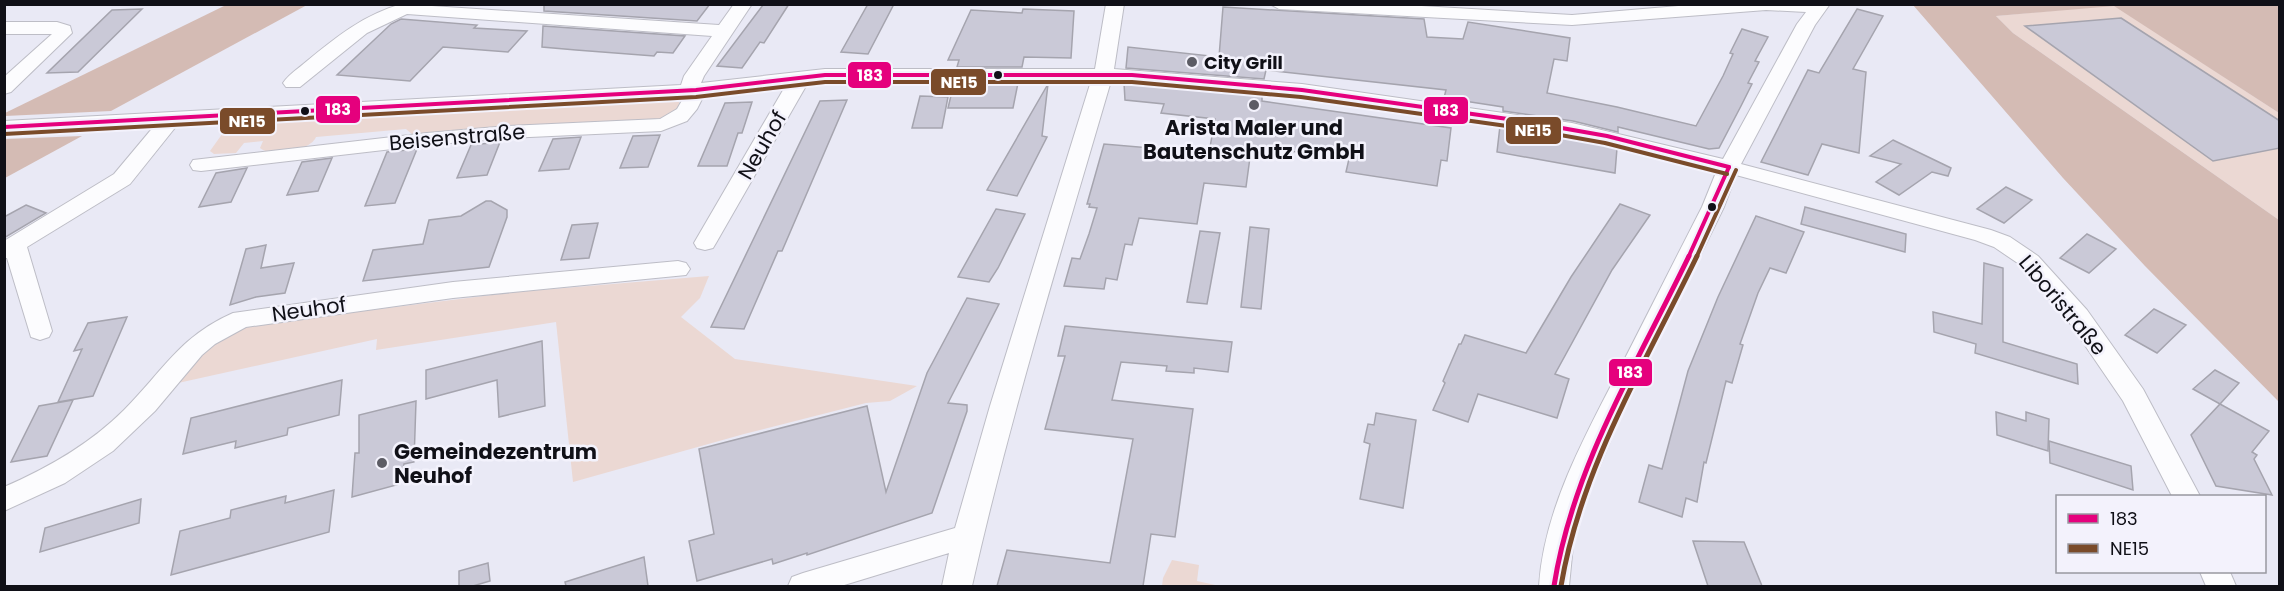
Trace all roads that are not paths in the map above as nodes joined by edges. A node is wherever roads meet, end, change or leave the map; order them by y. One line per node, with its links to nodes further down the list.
1 (744, 4): 8 (street)
2 (1115, 4): 9 (street)
3 (1279, 4): 5 (street)
4 (1820, 6): 6 (street); 17 (street)
5 (1381, 7): 6 (street)
6 (1628, 10)
7 (4, 27): 12 (street)
8 (724, 31): 11 (street); 13 (street)
9 (1102, 76): 10 (street, Beisenstraße); 17 (street, Beisenstraße); 24 (street)
10 (794, 78): 13 (street, Beisenstraße); 18 (street, Neuhof)
11 (293, 83)
12 (4, 88)
13 (693, 90): 14 (street, Beisenstraße); 16 (street, Beisenstraße)
14 (172, 118): 15 (street, Beisenstraße); 19 (street)
15 (4, 128)
16 (201, 165)
17 (1729, 167): 22 (street, Liboristraße); 27 (street)
18 (705, 243)
19 (10, 248): 21 (street)
20 (678, 269): 23 (street, Neuhof)
21 (40, 331)
22 (2185, 495)
23 (4, 500)
24 (967, 537): 25 (street); 26 (street)
25 (803, 586)
26 (957, 586)
27 (1554, 586)

